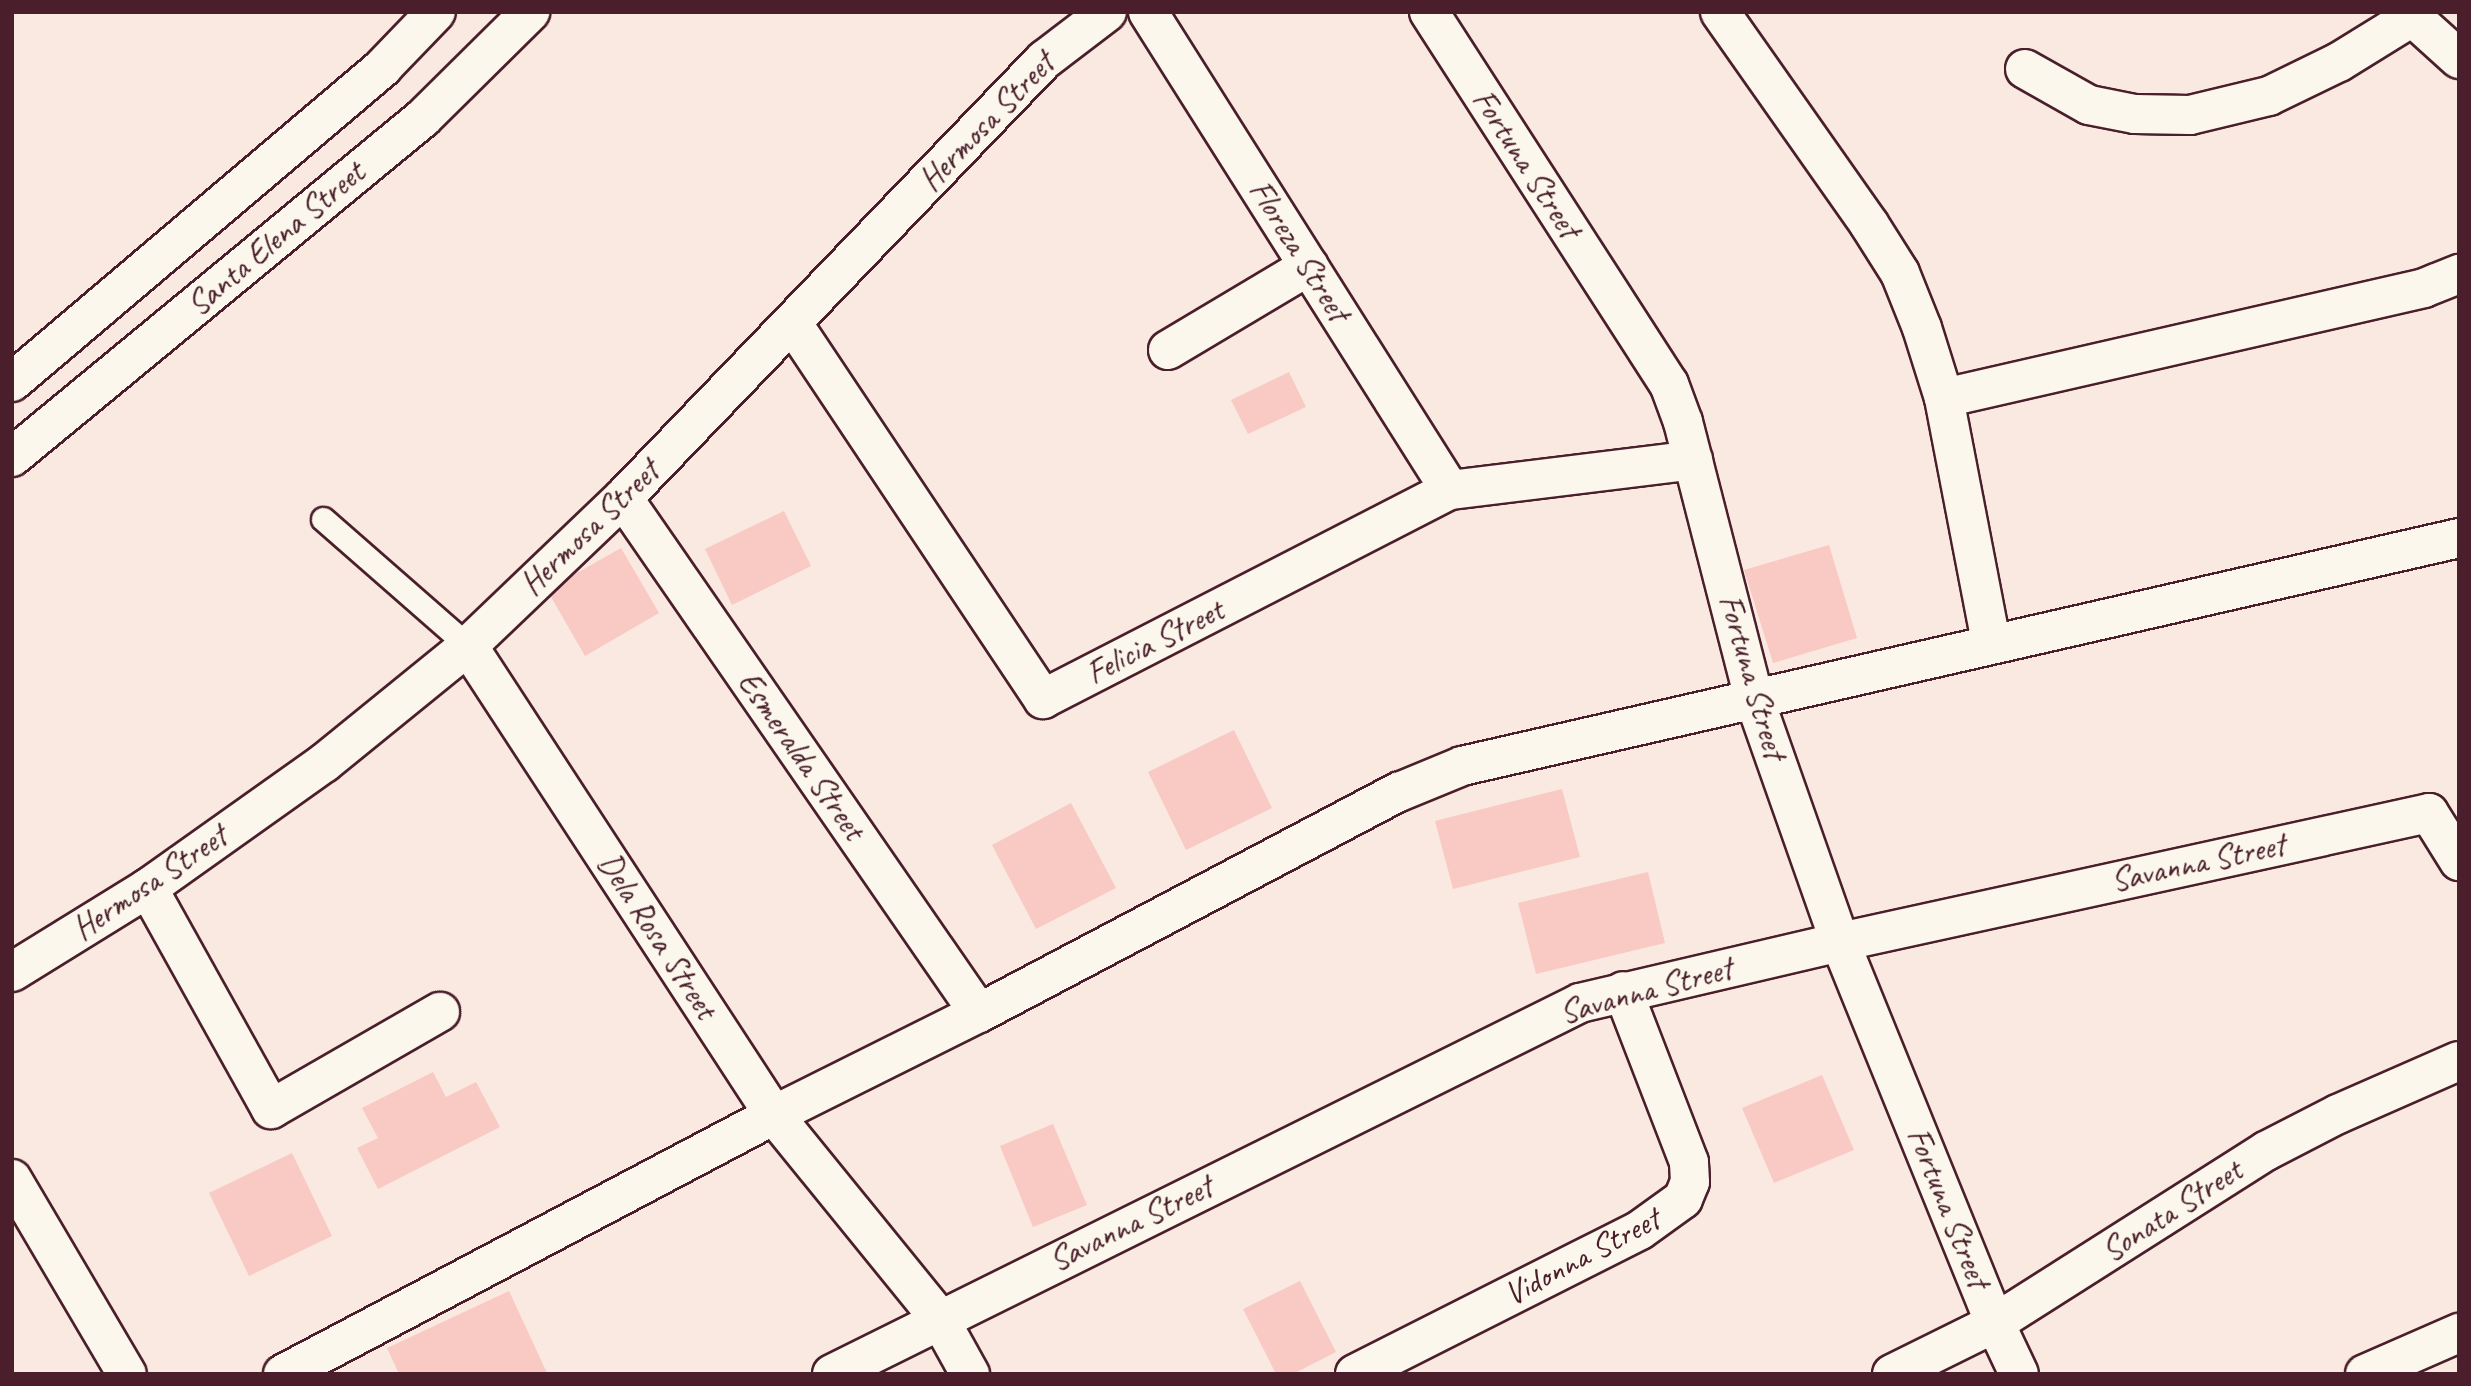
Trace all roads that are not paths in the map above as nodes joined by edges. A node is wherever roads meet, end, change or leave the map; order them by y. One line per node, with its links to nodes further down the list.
1 (436, 12): 14 (street, Santa Elena Street)
2 (530, 12): 16 (street, Santa Elena Street)
3 (1107, 12): 12 (street, Hermosa Street)
4 (1148, 12): 10 (street, Floreza Street)
5 (1429, 12): 17 (street, Fortuna Street)
6 (1720, 12): 15 (street)
7 (2410, 15): 8 (street); 9 (street)
8 (2459, 59)
9 (2025, 69)
10 (1308, 266): 13 (street); 18 (street, Floreza Street)
11 (2459, 274): 15 (street)
12 (793, 324): 18 (street, Felicia Street); 19 (street, Hermosa Street)
13 (1168, 350)
14 (12, 382)
15 (1944, 398): 22 (street)
16 (12, 457)
17 (1693, 460): 18 (street, Felicia Street); 24 (street, Fortuna Street)
18 (1450, 490)
19 (623, 498): 23 (street, Hermosa Street); 31 (street, Esmeralda Street)
20 (323, 519): 23 (lane, Dela Rosa Street)
21 (2459, 538): 22 (street)
22 (1991, 643): 24 (street)
23 (468, 646): 26 (street, Hermosa Street); 33 (street, Dela Rosa Street)
24 (1754, 698): 27 (street, Fortuna Street); 31 (street)
25 (2459, 861): 27 (street, Savanna Street)
26 (148, 888): 28 (street, Hermosa Street); 30 (street)
27 (1840, 942): 29 (street, Savanna Street); 36 (street, Fortuna Street)
28 (12, 972)
29 (1623, 991): 35 (street, Savanna Street); 42 (street, Vidonna Street)
30 (440, 1012)
31 (979, 1013): 33 (street)
32 (2459, 1061): 36 (street, Sonata Street)
33 (774, 1115): 35 (street, Dela Rosa Street); 39 (street)
34 (12, 1180): 38 (street)
35 (939, 1318): 40 (street, Savanna Street); 41 (street, Dela Rosa Street)
36 (1995, 1323): 43 (street, Sonata Street); 44 (street, Fortuna Street)
37 (2459, 1333): 45 (street)
38 (127, 1374)
39 (283, 1374)
40 (832, 1374)
41 (970, 1374)
42 (1355, 1374)
43 (1892, 1374)
44 (2019, 1374)
45 (2365, 1374)

